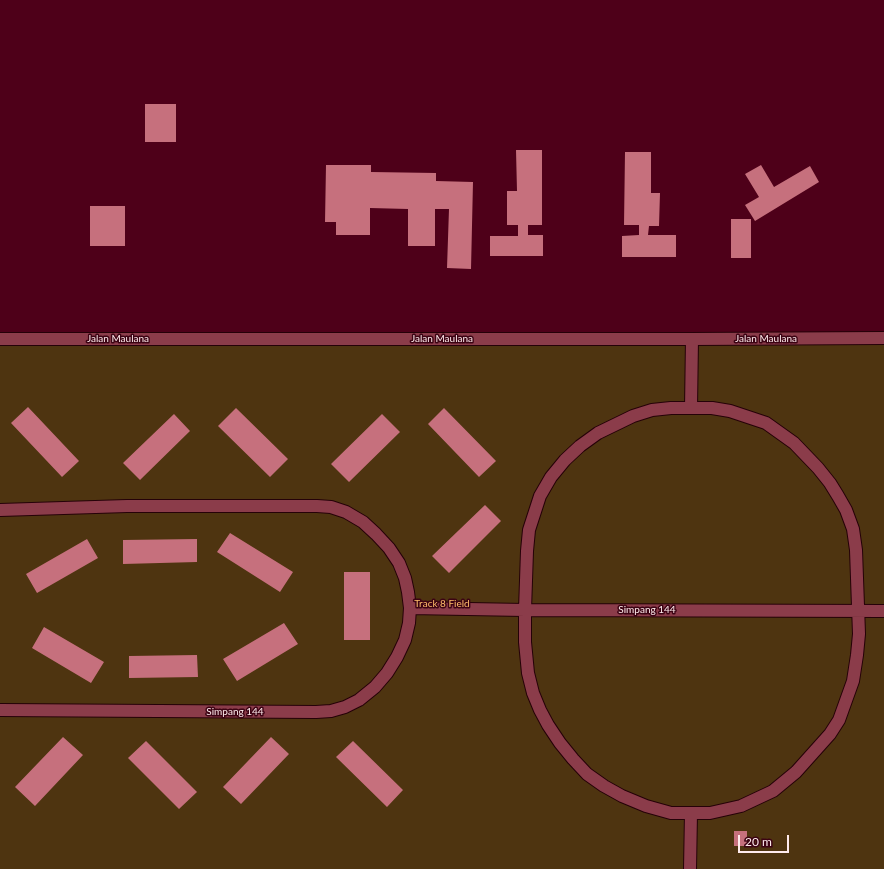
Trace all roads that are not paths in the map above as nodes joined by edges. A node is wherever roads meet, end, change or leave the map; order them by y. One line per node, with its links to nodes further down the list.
1 (884, 338): 3 (street, Jalan Maulana)
2 (0, 339): 3 (street, Jalan Maulana)
3 (692, 340): 4 (street)
4 (691, 408): 7 (street); 9 (street)
5 (0, 510): 6 (street, Simpang 144)
6 (410, 608): 7 (street, Simpang 144); 10 (street, Simpang 144)
7 (525, 610): 9 (street, Simpang 144); 11 (street)
8 (884, 610): 9 (street, Simpang 144)
9 (858, 611): 11 (street)
10 (0, 710)
11 (691, 813): 12 (street)
12 (690, 869)

